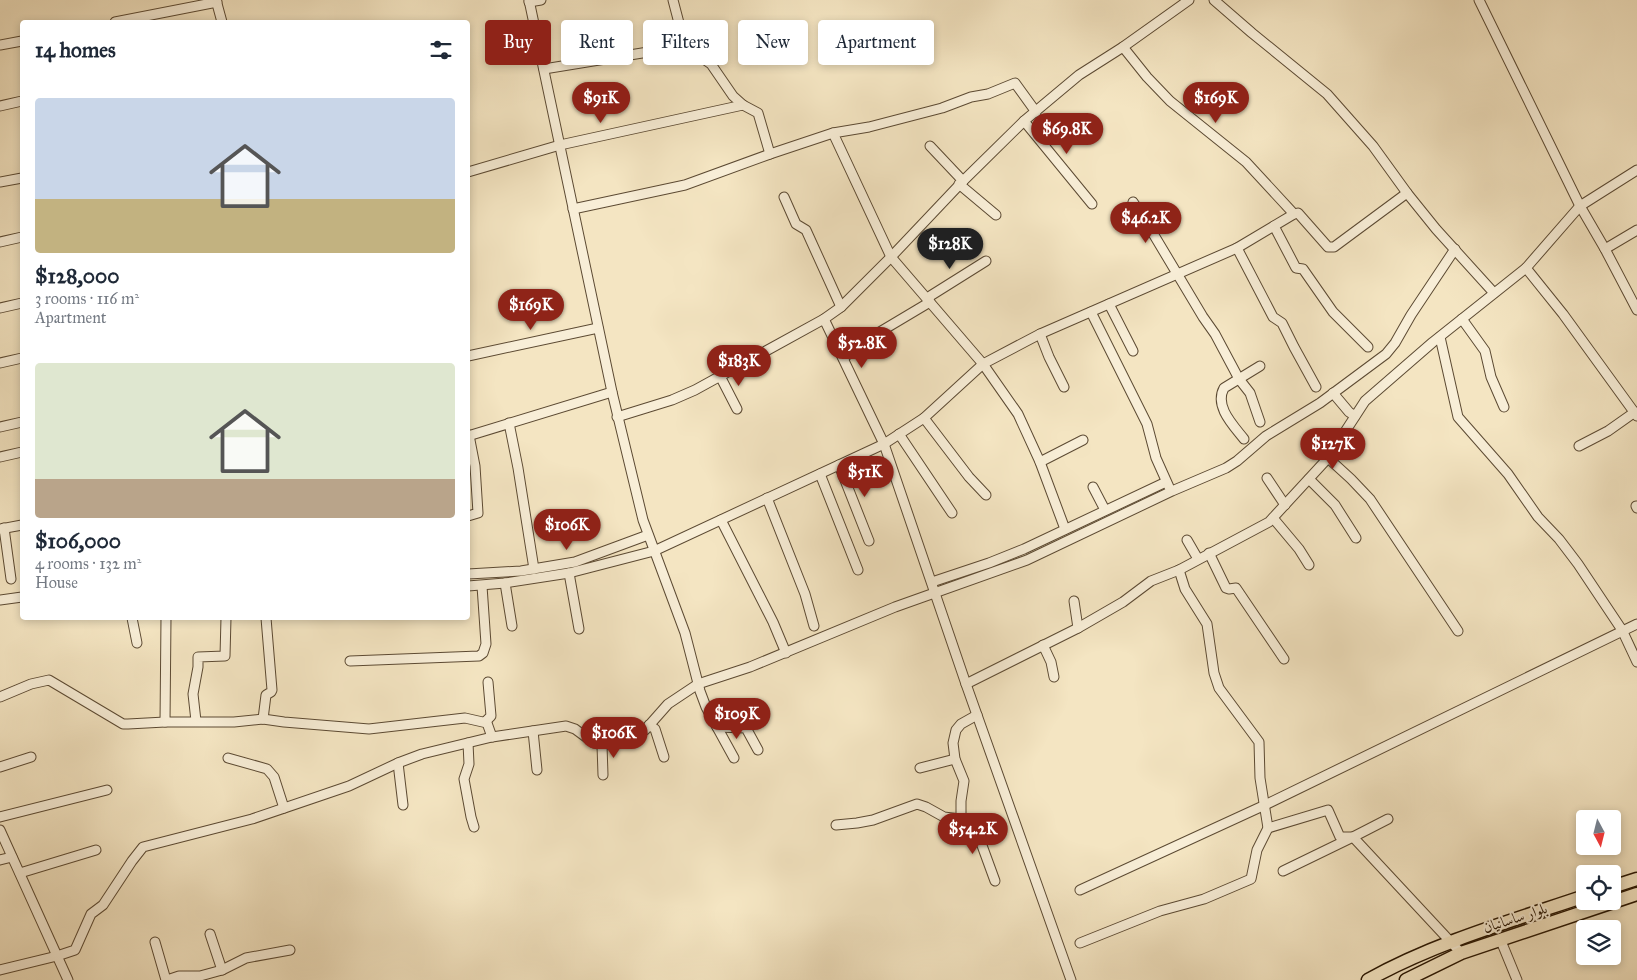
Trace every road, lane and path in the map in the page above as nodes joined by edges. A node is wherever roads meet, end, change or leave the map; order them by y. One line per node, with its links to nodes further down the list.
1 (541, 0): 7 (street)
2 (673, 0): 10 (street)
3 (1189, 0): 13 (street)
4 (1214, 0): 31 (street)
5 (1479, 0): 35 (street)
6 (217, 1): 8 (street); 9 (street)
7 (529, 1): 16 (street)
8 (125, 20)
9 (222, 20)
10 (678, 20)
11 (20, 41): 12 (street)
12 (0, 45)
13 (1123, 47): 20 (street); 37 (street)
14 (643, 53): 16 (street)
15 (712, 65): 18 (street)
16 (544, 69): 23 (street)
17 (20, 101): 19 (street)
18 (743, 105): 23 (street); 25 (street)
19 (0, 106)
20 (1036, 112): 21 (street); 22 (street)
21 (1024, 121): 30 (street); 34 (street)
22 (833, 133): 25 (street); 46 (street)
23 (560, 145): 27 (street); 36 (street)
24 (930, 146): 30 (street)
25 (770, 154): 36 (street)
26 (1637, 170): 35 (street)
27 (470, 171)
28 (20, 178): 29 (street)
29 (0, 182)
30 (961, 182): 38 (street); 46 (street)
31 (1406, 193): 37 (street); 44 (street)
32 (784, 197): 54 (street)
33 (1133, 202): 49 (street)
34 (1092, 204)
35 (1580, 206): 45 (street); 48 (street)
36 (574, 210): 60 (street)
37 (1294, 214): 39 (street)
38 (996, 215)
39 (1274, 226): 43 (street); 63 (street)
40 (1637, 230): 45 (street)
41 (20, 237): 42 (street)
42 (0, 242)
43 (1237, 248): 49 (street); 73 (street)
44 (1455, 249): 50 (street); 76 (street)
45 (1605, 249): 56 (street)
46 (891, 257): 51 (street); 54 (street)
47 (986, 261): 51 (street)
48 (1526, 268): 50 (street); 79 (street)
49 (1178, 272): 53 (street); 72 (street)
50 (1494, 293): 59 (street)
51 (928, 300): 67 (street); 69 (street)
52 (20, 303): 55 (street)
53 (1109, 304): 57 (street); 64 (street)
54 (841, 307): 58 (street)
55 (0, 308)
56 (1637, 310)
57 (1091, 312): 61 (street); 102 (street)
58 (824, 319): 67 (street); 71 (street)
59 (1462, 319): 62 (street); 77 (street)
60 (598, 328): 65 (street); 75 (street)
61 (1040, 334): 69 (street); 74 (street)
62 (1440, 337): 80 (street); 148 (street)
63 (1368, 347)
64 (1133, 352)
65 (470, 356)
66 (20, 358): 68 (street)
67 (843, 358): 92 (street)
68 (0, 363)
69 (983, 364): 82 (street); 97 (street)
70 (1260, 366): 72 (street)
71 (720, 376): 78 (street); 81 (street)
72 (1238, 379): 84 (street); 90 (street)
73 (1316, 387)
74 (1064, 388)
75 (612, 392): 81 (street); 85 (street)
76 (1333, 393): 80 (street); 104 (street)
77 (1504, 407)
78 (738, 409)
79 (1636, 414): 93 (street)
80 (1355, 416): 96 (street)
81 (617, 417): 116 (street)
82 (924, 418): 88 (street); 105 (street)
83 (20, 422): 86 (street)
84 (1260, 422)
85 (509, 423): 87 (street); 124 (street)
86 (0, 426)
87 (470, 434)
88 (899, 434): 92 (street); 109 (street)
89 (1083, 440): 97 (street)
90 (1244, 440)
91 (470, 444): 110 (street)
92 (884, 444): 98 (street); 131 (street)
93 (1580, 446)
94 (20, 452): 95 (street)
95 (0, 457)
96 (1328, 458): 101 (street); 149 (street)
97 (1040, 462): 115 (street)
98 (838, 465): 99 (street); 118 (street)
99 (820, 474): 106 (street); 125 (street)
100 (1268, 478): 107 (street)
101 (1309, 479): 107 (street); 117 (street)
102 (1166, 482): 104 (street); 108 (street)
103 (1093, 487): 108 (street)
104 (1172, 491): 135 (street)
105 (986, 495)
106 (767, 498): 112 (street); 145 (street)
107 (1285, 505): 111 (street)
108 (1106, 510): 115 (street)
109 (952, 513)
110 (470, 515)
111 (1273, 518): 121 (street); 123 (street)
112 (721, 520): 120 (street); 152 (street)
113 (20, 525): 114 (street)
114 (2, 528): 130 (street)
115 (1065, 529): 131 (street)
116 (648, 535): 120 (street); 124 (street)
117 (1356, 538)
118 (869, 540)
119 (1187, 540): 122 (street)
120 (654, 551): 127 (street); 158 (street)
121 (1209, 553): 122 (street); 153 (street)
122 (1198, 559): 126 (street)
123 (1309, 565)
124 (534, 569): 129 (street)
125 (858, 570)
126 (1179, 570): 146 (street); 185 (street)
127 (569, 573): 132 (street); 147 (street)
128 (470, 574): 129 (street)
129 (488, 574): 133 (street)
130 (11, 579)
131 (932, 582): 135 (street)
132 (505, 583): 133 (street); 144 (street)
133 (485, 585): 134 (street); 154 (street)
134 (470, 586)
135 (936, 594): 152 (street); 159 (street)
136 (20, 597): 137 (street)
137 (0, 600)
138 (1074, 601): 146 (street)
139 (132, 620): 150 (street)
140 (166, 620): 164 (street)
141 (226, 620): 163 (street)
142 (266, 620): 162 (street)
143 (1637, 624): 148 (street)
144 (512, 626)
145 (814, 626)
146 (1078, 628): 151 (street)
147 (579, 629)
148 (1622, 630): 155 (street); 185 (street)
149 (1458, 631)
150 (137, 644)
151 (1044, 645): 156 (street); 159 (street)
152 (786, 653): 158 (street)
153 (1284, 659)
154 (350, 661)
155 (1637, 662)
156 (1054, 677)
157 (488, 682): 165 (street)
158 (698, 684): 166 (street); 167 (street)
159 (966, 684): 161 (street)
160 (0, 697): 164 (street)
161 (977, 715): 177 (street); 218 (street)
162 (263, 719): 163 (street); 165 (street)
163 (196, 721): 164 (street)
164 (166, 722)
165 (485, 722): 169 (street)
166 (649, 725): 171 (street); 174 (street)
167 (717, 727): 172 (street); 176 (street)
168 (533, 730): 169 (street); 171 (street); 181 (street)
169 (492, 737): 170 (street)
170 (468, 743): 178 (street); 191 (street)
171 (602, 745): 182 (street)
172 (758, 750)
173 (31, 757): 179 (street)
174 (664, 757)
175 (228, 758): 186 (street)
176 (734, 758)
177 (955, 759): 180 (street); 188 (street)
178 (398, 763): 184 (street); 186 (street)
179 (0, 767)
180 (920, 768)
181 (537, 770)
182 (603, 774)
183 (107, 790): 187 (street)
184 (403, 805)
185 (1265, 805): 192 (street); 203 (street)
186 (284, 808): 213 (street)
187 (0, 817)
188 (960, 818): 190 (street); 201 (street)
189 (1388, 819): 194 (street)
190 (836, 825)
191 (474, 827)
192 (1268, 828): 194 (street); 209 (street)
193 (0, 830): 196 (street)
194 (1353, 837): 198 (street); 210 (street)
195 (96, 850): 199 (street)
196 (12, 857): 197 (street); 199 (street)
197 (0, 860)
198 (1283, 871)
199 (20, 873): 213 (street)
200 (1637, 879): 202 (highway)
201 (994, 881)
202 (1621, 884)
203 (1080, 890)
204 (1637, 894): 207 (highway, بلوار ساسانیان)
205 (1576, 899): 210 (highway, بلوار ساسانیان)
206 (210, 934): 215 (street)
207 (1501, 941): 212 (highway, بلوار ساسانیان); 221 (street)
208 (155, 942): 217 (street)
209 (1080, 943)
210 (1451, 943): 212 (street); 219 (highway, بلوار ساسانیان)
211 (290, 950): 215 (street)
212 (1460, 953): 220 (highway, بلوار ساسانیان)
213 (57, 956): 214 (street); 216 (street)
214 (0, 970)
215 (222, 970): 217 (street)
216 (68, 980)
217 (166, 980)
218 (1071, 980)
219 (1368, 980)
220 (1406, 980)
221 (1517, 980)

